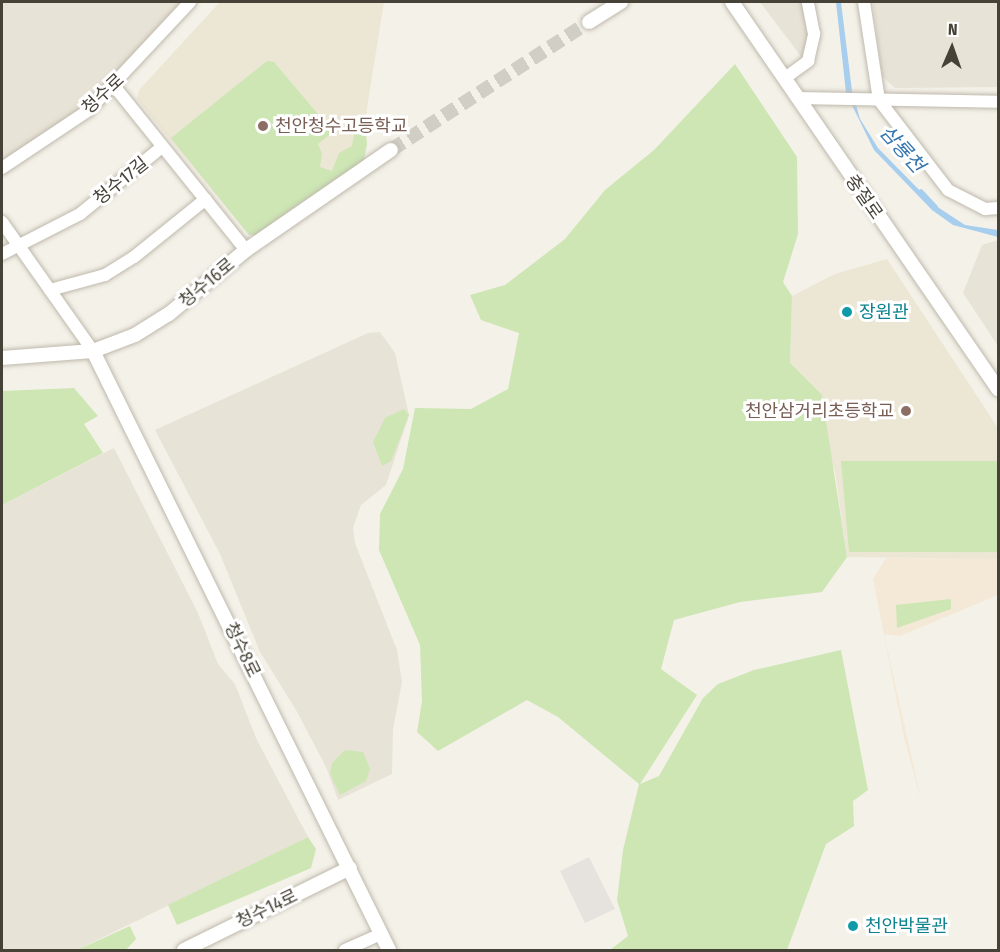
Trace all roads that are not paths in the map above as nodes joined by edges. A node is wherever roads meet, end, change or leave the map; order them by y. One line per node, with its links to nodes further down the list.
1 (190, 2): 8 (street, 청수로)
2 (621, 2): 6 (street)
3 (732, 2): 7 (street, 충절로)
4 (808, 2): 7 (street)
5 (864, 2): 11 (street)
6 (589, 22)
7 (785, 78): 9 (street, 충절로)
8 (114, 86): 13 (street); 15 (street, 청수로)
9 (798, 98): 11 (street); 25 (street, 충절로)
10 (999, 98): 11 (street)
11 (873, 99): 12 (street); 17 (street)
12 (999, 102)
13 (162, 147): 16 (street, 청수17길); 19 (street, 청수17길)
14 (391, 150): 20 (street, 청수16로)
15 (2, 168)
16 (206, 198): 20 (street, 청수17길); 22 (street)
17 (999, 208)
18 (2, 222): 19 (street)
19 (18, 244): 21 (street, 청수17길); 22 (street)
20 (246, 250): 23 (street, 청수16로)
21 (2, 254)
22 (50, 290): 23 (street)
23 (93, 351): 24 (street, 청수16로); 26 (street, 청수8로)
24 (2, 358)
25 (999, 389)
26 (350, 868): 27 (street, 청수8로); 28 (street, 청수14로)
27 (381, 934): 29 (street); 30 (street, 청수8로)
28 (184, 951)
29 (345, 951)
30 (389, 951)

